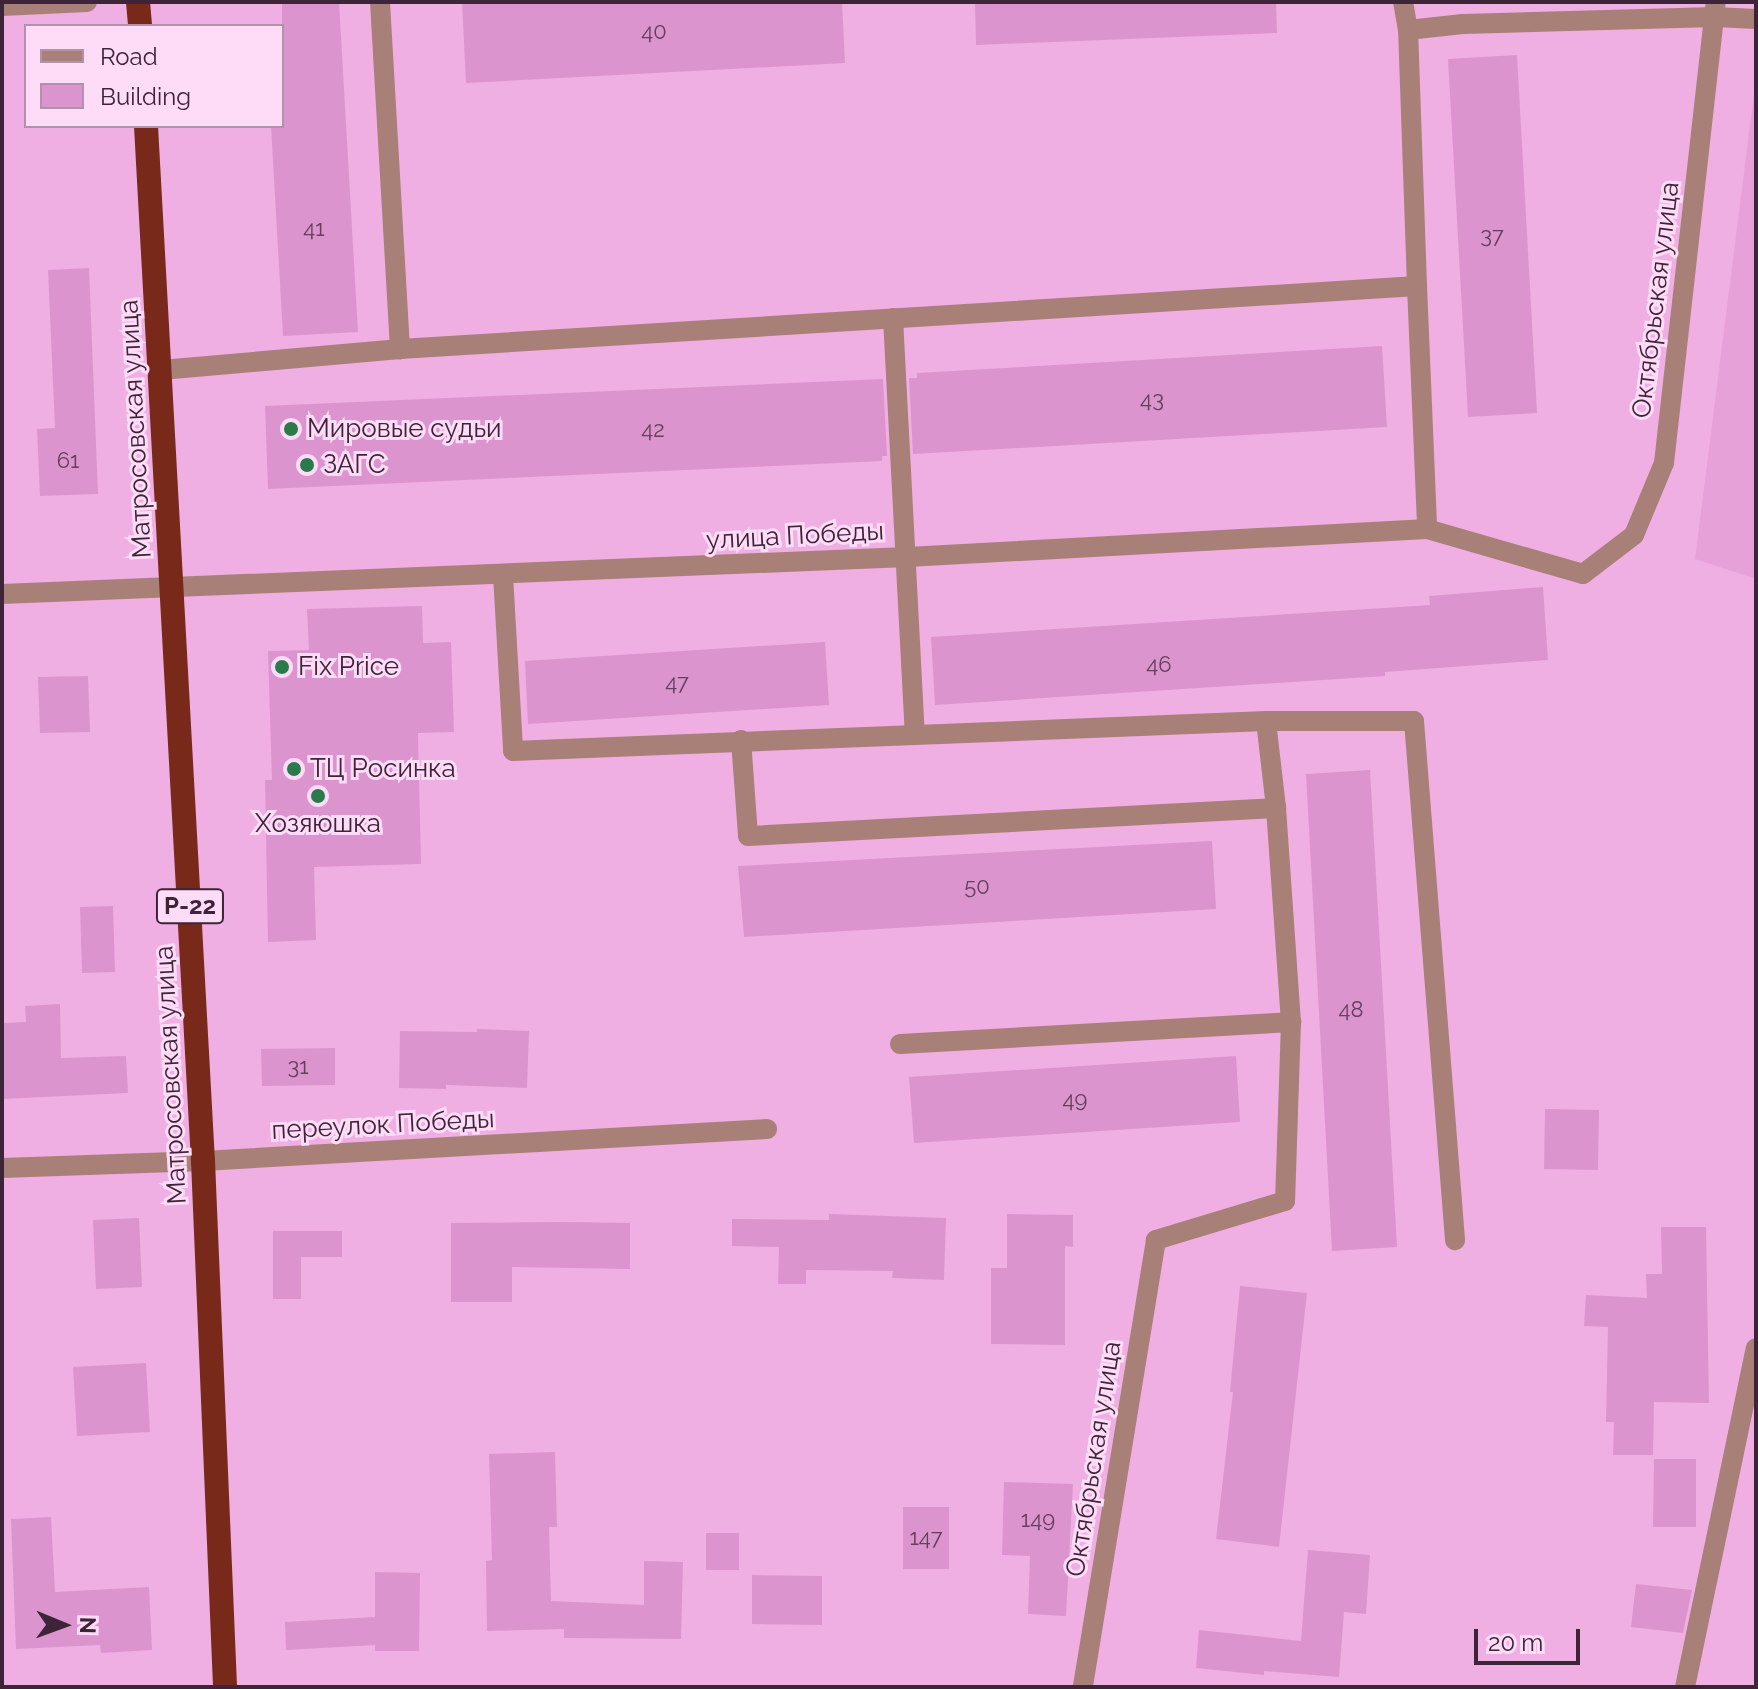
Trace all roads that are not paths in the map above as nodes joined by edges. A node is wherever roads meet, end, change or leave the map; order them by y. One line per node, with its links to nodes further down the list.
1 (87, 2): 5 (street)
2 (138, 2): 8 (highway)
3 (380, 2): 13 (street)
4 (1403, 2): 9 (street)
5 (2, 6)
6 (1716, 10): 7 (street); 9 (street); 17 (street, Октябрьская улица)
7 (1756, 19)
8 (140, 24)
9 (1408, 30): 11 (street)
10 (146, 128): 14 (highway, Матросовская улица / Р-22)
11 (1417, 286): 12 (street); 15 (street)
12 (893, 318): 13 (street); 16 (street)
13 (400, 349): 14 (street)
14 (161, 370): 19 (highway, Матросовская улица / Р-22)
15 (1427, 529): 16 (street, улица Победы); 17 (street, улица Победы)
16 (907, 557): 18 (street, улица Победы); 22 (street)
17 (1583, 574)
18 (503, 575): 19 (street, улица Победы); 23 (street)
19 (174, 589): 20 (street, улица Победы); 28 (highway, Матросовская улица / Р-22)
20 (2, 594)
21 (1266, 721): 22 (street); 24 (street); 30 (street)
22 (915, 733): 23 (street)
23 (741, 740): 24 (street)
24 (1276, 808): 25 (street)
25 (1291, 1022): 26 (street); 33 (street, Октябрьская улица)
26 (900, 1044)
27 (767, 1129): 28 (street, переулок Победы)
28 (203, 1161): 29 (street, переулок Победы); 32 (highway, Матросовская улица / Р-22)
29 (2, 1168)
30 (1455, 1240)
31 (1756, 1348): 34 (street)
32 (225, 1687)
33 (1083, 1687)
34 (1685, 1687)

